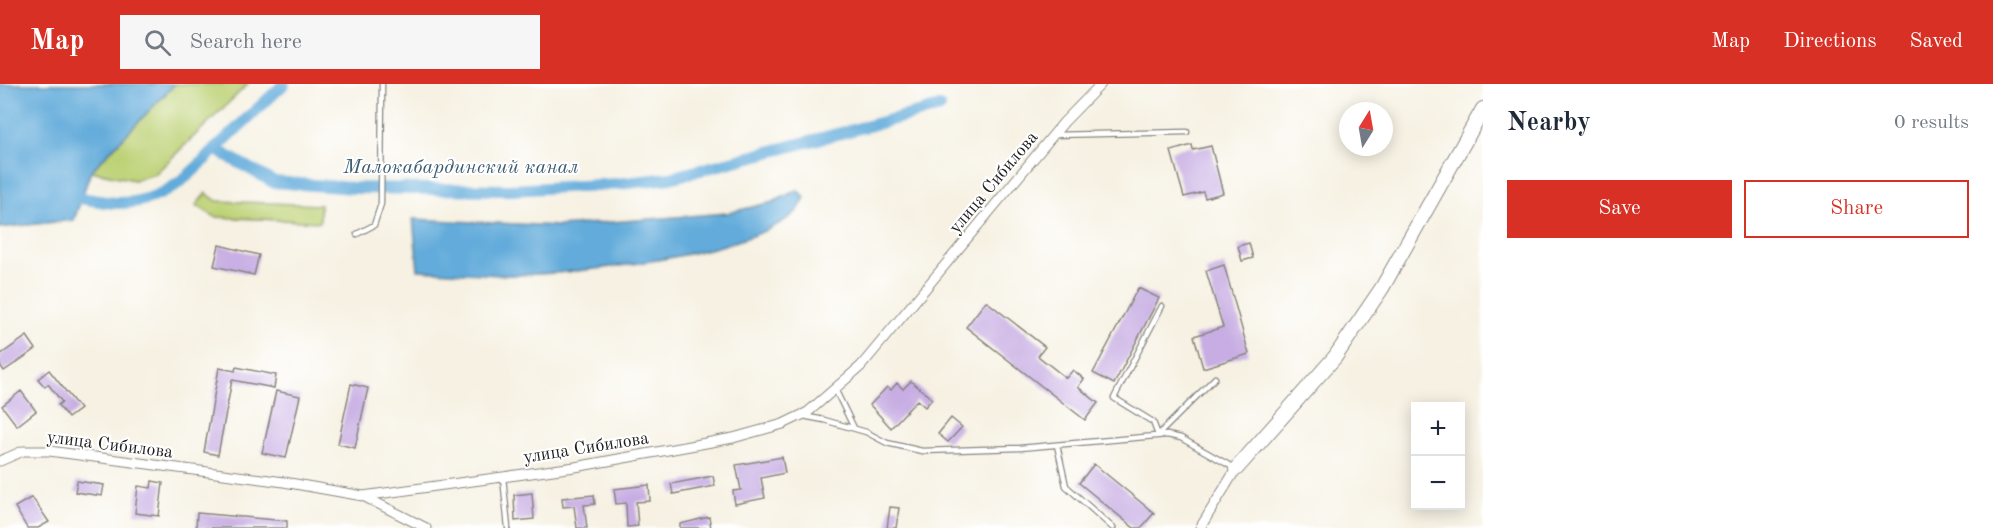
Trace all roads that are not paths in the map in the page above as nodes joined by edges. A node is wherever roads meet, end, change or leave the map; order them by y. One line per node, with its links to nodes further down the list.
1 (382, 84): 6 (lane)
2 (1101, 84): 5 (street, улица Сибилова)
3 (1483, 109): 15 (street)
4 (1187, 132): 5 (lane)
5 (1053, 135): 9 (street, улица Сибилова)
6 (357, 234)
7 (1162, 306): 12 (lane)
8 (1215, 378): 12 (lane)
9 (836, 389): 10 (street, улица Сибилова); 11 (lane)
10 (800, 416): 11 (lane); 16 (street, улица Сибилова)
11 (854, 428): 13 (lane)
12 (1158, 435): 13 (lane); 15 (lane)
13 (1057, 445): 20 (lane)
14 (0, 461): 17 (street, улица Сибилова)
15 (1236, 469): 21 (street)
16 (503, 476): 17 (street, улица Сибилова); 19 (lane)
17 (363, 496): 18 (street)
18 (426, 528)
19 (508, 528)
20 (1113, 528)
21 (1200, 528)

